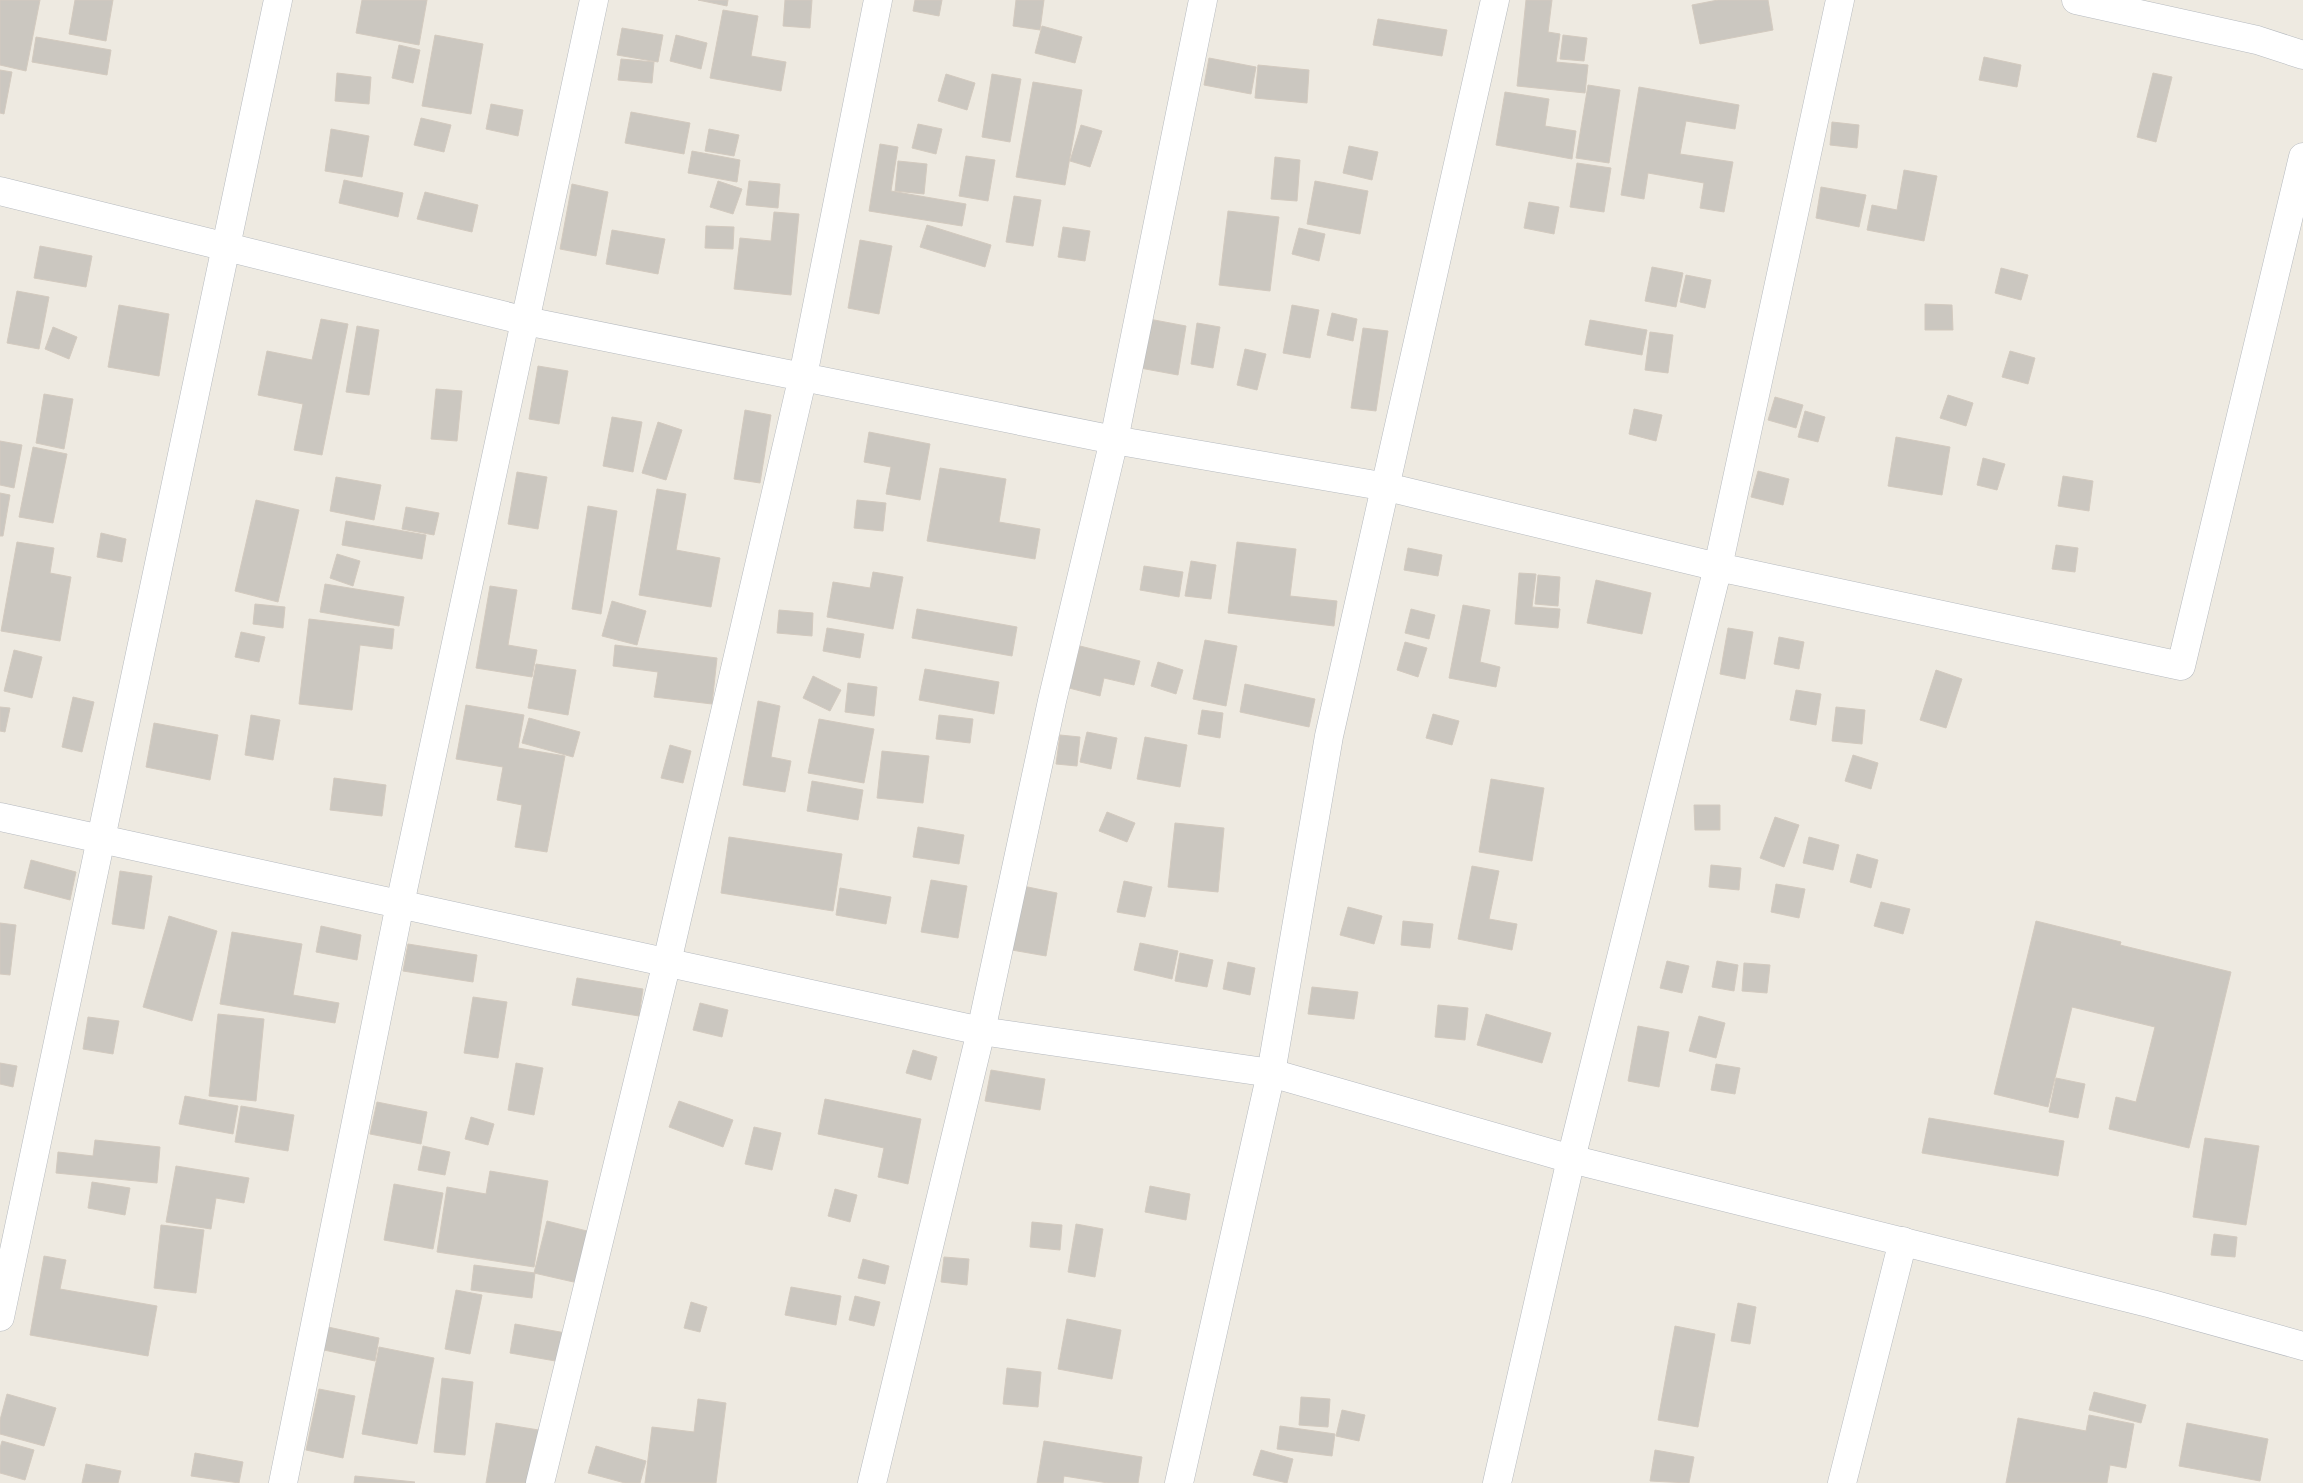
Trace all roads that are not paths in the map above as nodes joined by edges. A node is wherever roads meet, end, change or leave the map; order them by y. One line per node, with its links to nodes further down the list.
1 (278, 0): 11 (street)
2 (594, 0): 12 (street)
3 (878, 0): 13 (street)
4 (1203, 0): 14 (street)
5 (1495, 0): 15 (street)
6 (1840, 0): 16 (street)
7 (2076, 0): 8 (street)
8 (2303, 55)
9 (2303, 157): 16 (street)
10 (0, 191): 11 (street)
11 (225, 247): 12 (street); 18 (street)
12 (526, 321): 13 (street); 19 (street)
13 (803, 376): 14 (street); 20 (street)
14 (1114, 440): 15 (street); 21 (street)
15 (1386, 487): 16 (street); 22 (street)
16 (1718, 567): 23 (street)
17 (0, 817): 18 (street)
18 (101, 839): 19 (street); 25 (street)
19 (400, 904): 20 (street); 27 (street)
20 (667, 962): 21 (street); 28 (street)
21 (981, 1031): 22 (street); 29 (street)
22 (1272, 1073): 23 (street); 30 (street)
23 (1571, 1159): 24 (street); 31 (street)
24 (1903, 1240): 26 (street); 32 (street)
25 (0, 1317)
26 (2303, 1346)
27 (284, 1483)
28 (540, 1483)
29 (872, 1483)
30 (1179, 1483)
31 (1497, 1483)
32 (1842, 1483)

